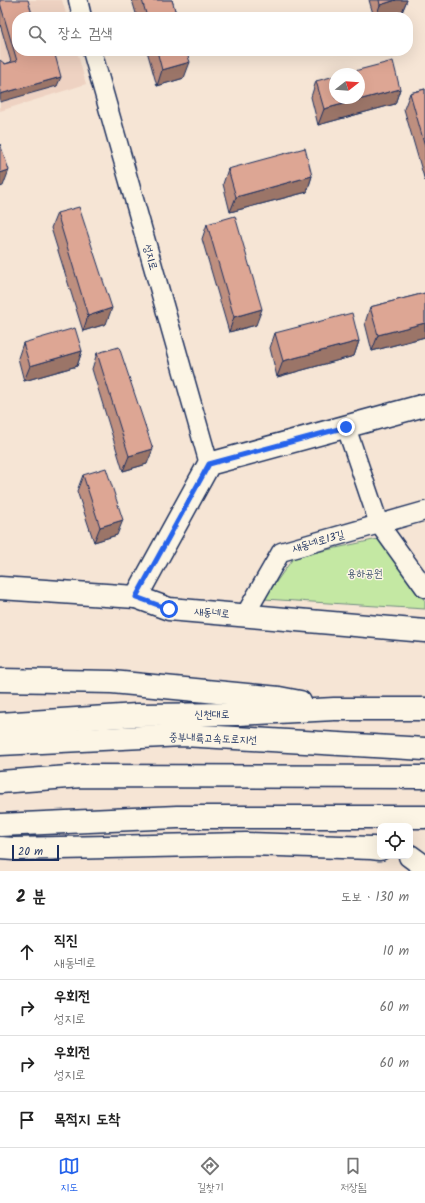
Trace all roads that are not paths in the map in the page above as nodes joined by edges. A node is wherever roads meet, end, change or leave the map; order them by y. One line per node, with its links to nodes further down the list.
1 (78, 0): 2 (street)
2 (81, 12)
3 (93, 56): 6 (street, 성지로)
4 (425, 405): 5 (main road)
5 (346, 427): 6 (main road); 8 (street)
6 (209, 464): 11 (main road)
7 (425, 511): 8 (street, 새동네로13길)
8 (379, 524): 10 (street); 12 (street, 새동네로13길)
9 (0, 588): 11 (main road, 새동네로)
10 (425, 588)
11 (136, 597): 12 (main road, 새동네로)
12 (245, 615): 13 (main road, 새동네로)
13 (425, 631)
14 (0, 680): 15 (main road)
15 (334, 709): 16 (main road, 신천대로); 17 (main road, 신천대로)
16 (425, 709)
17 (0, 724)
18 (0, 744): 19 (main road, 중부내륙고속도로지선)
19 (425, 749)
20 (425, 777): 21 (main road)
21 (0, 782)
22 (425, 817): 23 (main road)
23 (0, 825)
24 (0, 848): 25 (main road)
25 (377, 849)
26 (413, 858): 27 (main road)
27 (425, 867)

